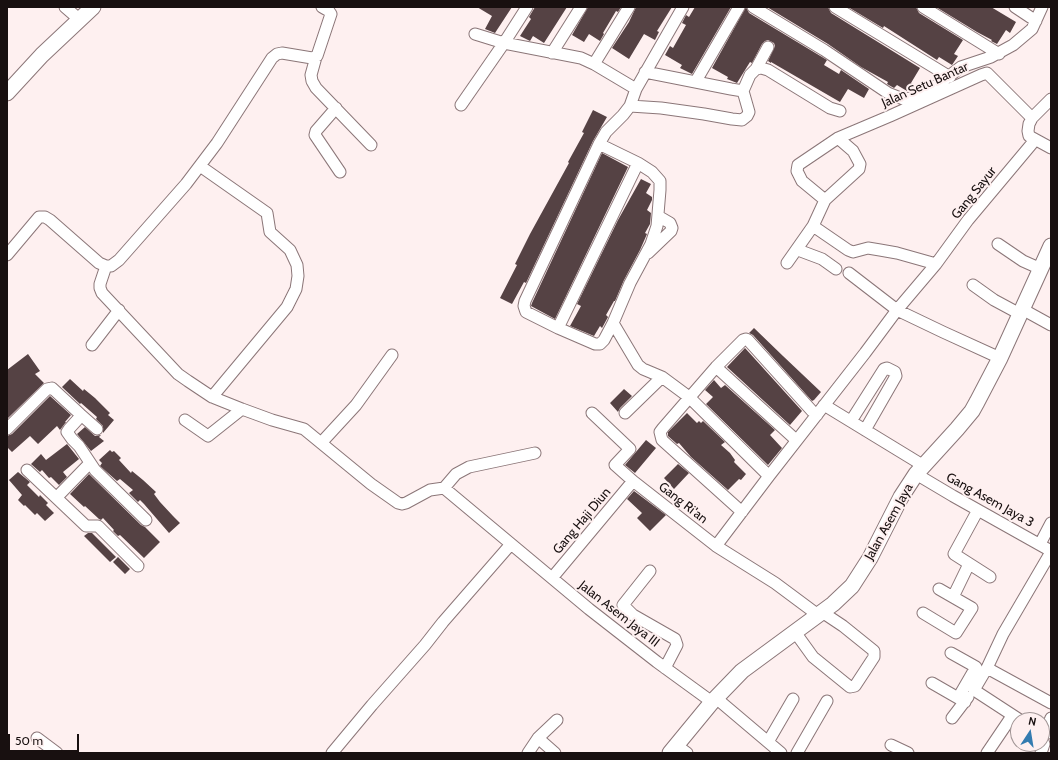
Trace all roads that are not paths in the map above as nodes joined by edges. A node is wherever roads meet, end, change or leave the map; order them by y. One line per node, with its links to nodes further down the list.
1 (65, 7): 14 (street)
2 (93, 7): 14 (main road)
3 (322, 7): 21 (street)
4 (527, 7): 17 (street)
5 (581, 7): 19 (street)
6 (629, 7): 22 (street)
7 (683, 7): 24 (street)
8 (740, 7): 26 (street)
9 (753, 7): 25 (street)
10 (835, 7): 25 (street)
11 (923, 7): 20 (street)
12 (1015, 7): 15 (street)
13 (1042, 7): 15 (street)
14 (80, 20): 28 (main road)
15 (1036, 21): 20 (street)
16 (475, 34): 17 (street)
17 (504, 43): 19 (street); 31 (street)
18 (768, 47): 23 (street)
19 (552, 53): 22 (street)
20 (999, 54): 25 (street)
21 (316, 57): 33 (street); 42 (street)
22 (594, 64): 27 (street)
23 (756, 69): 29 (street); 34 (street)
24 (645, 72): 26 (street); 27 (street)
25 (950, 77)
26 (696, 81): 29 (street)
27 (636, 89): 32 (street)
28 (8, 90)
29 (744, 91): 32 (street)
30 (1051, 99): 35 (street)
31 (461, 105)
32 (630, 106): 38 (street)
33 (336, 108): 39 (street); 43 (street)
34 (840, 111)
35 (1032, 118): 36 (street, Jalan Setu Bantar); 37 (street)
36 (838, 138): 44 (street); 44 (street)
37 (1032, 138): 40 (street); 53 (street, Gang Sayur)
38 (599, 144): 41 (street); 64 (street)
39 (371, 145)
40 (1051, 148)
41 (638, 162): 45 (street); 64 (street)
42 (200, 166): 54 (street); 70 (street)
43 (340, 172)
44 (825, 200): 46 (street)
45 (658, 216): 51 (street); 51 (street)
46 (813, 226): 49 (street); 53 (street)
47 (998, 244): 56 (street)
48 (1051, 247): 56 (main road, Jalan Asem Jaya)
49 (798, 250): 52 (street); 55 (street)
50 (7, 255): 54 (street)
51 (645, 257): 62 (street)
52 (787, 263)
53 (936, 264): 60 (street, Gang Sayur)
54 (106, 266): 59 (street)
55 (836, 269)
56 (1041, 269): 61 (main road, Jalan Asem Jaya)
57 (849, 274): 60 (street)
58 (973, 285): 61 (street)
59 (119, 310): 65 (street); 70 (street)
60 (897, 310): 67 (street); 72 (street, Gang Sayur)
61 (1021, 312): 63 (street); 67 (main road, Jalan Asem Jaya)
62 (613, 323): 64 (street); 69 (street)
63 (1051, 325)
64 (558, 328)
65 (92, 345)
66 (392, 355): 84 (street)
67 (1000, 358): 88 (main road, Jalan Asem Jaya)
68 (716, 367): 71 (street); 76 (street); 83 (street)
69 (662, 376): 71 (street); 75 (street)
70 (212, 397): 73 (street)
71 (689, 398): 89 (street); 94 (street)
72 (824, 406): 76 (street, Gang Sayur); 79 (street, Gang Asem Jaya 3)
73 (242, 409): 78 (street); 84 (street)
74 (592, 413): 90 (street, Gang Ri'an)
75 (625, 413)
76 (814, 413): 83 (street, Gang Sayur)
77 (80, 414): 80 (street); 81 (street); 86 (street)
78 (185, 420)
79 (851, 421): 82 (street, Gang Asem Jaya 3); 82 (street)
80 (7, 429)
81 (97, 429)
82 (865, 430): 88 (street, Gang Asem Jaya 3)
83 (794, 438): 89 (street, Gang Sayur)
84 (321, 443): 91 (street)
85 (535, 453): 91 (street)
86 (90, 462): 92 (street); 95 (street)
87 (27, 470): 92 (street)
88 (920, 470): 93 (street, Gang Asem Jaya 3); 108 (main road, Jalan Asem Jaya)
89 (769, 476): 94 (street, Gang Sayur)
90 (633, 481): 99 (street, Gang Ri'an); 105 (street, Gang Haji Diun)
91 (444, 488): 97 (street, Jalan Asem Jaya III)
92 (57, 497): 102 (street)
93 (978, 510): 98 (street, Gang Asem Jaya 3); 101 (street)
94 (742, 512): 99 (street, Gang Sayur)
95 (146, 520)
96 (1051, 523): 98 (street)
97 (511, 544): 105 (street, Jalan Asem Jaya III); 133 (street)
98 (1040, 544): 100 (street, Gang Asem Jaya 3)
99 (716, 546): 108 (street, Gang Ri'an)
100 (1051, 551): 113 (street)
101 (969, 564): 104 (street); 107 (street)
102 (138, 566)
103 (650, 571): 112 (street)
104 (990, 577)
105 (552, 578): 112 (street, Jalan Asem Jaya III)
106 (939, 590): 107 (street)
107 (953, 597): 109 (street)
108 (820, 613): 110 (main road, Jalan Asem Jaya); 110 (street, Gang Ri'an)
109 (923, 613)
110 (795, 632): 117 (main road, Jalan Asem Jaya)
111 (951, 653): 118 (street)
112 (665, 668): 117 (street, Jalan Asem Jaya III)
113 (987, 668): 115 (street); 120 (street)
114 (932, 683): 118 (street)
115 (974, 690): 118 (street); 121 (street)
116 (793, 699): 129 (street)
117 (714, 700): 129 (street, Jalan Asem Jaya III); 131 (main road, Jalan Asem Jaya)
118 (961, 700): 122 (street)
119 (826, 701): 137 (street)
120 (1051, 703)
121 (1010, 714)
122 (952, 718)
123 (1051, 718): 126 (street)
124 (557, 720): 128 (street)
125 (1010, 725): 139 (street)
126 (1051, 733)
127 (37, 738): 132 (street)
128 (538, 738): 134 (street); 135 (street)
129 (768, 742): 136 (street, Jalan Asem Jaya III)
130 (892, 745): 138 (street)
131 (678, 750)
132 (57, 753)
133 (332, 753)
134 (528, 753)
135 (555, 753)
136 (781, 753)
137 (797, 753)
138 (908, 753)
139 (987, 753)

